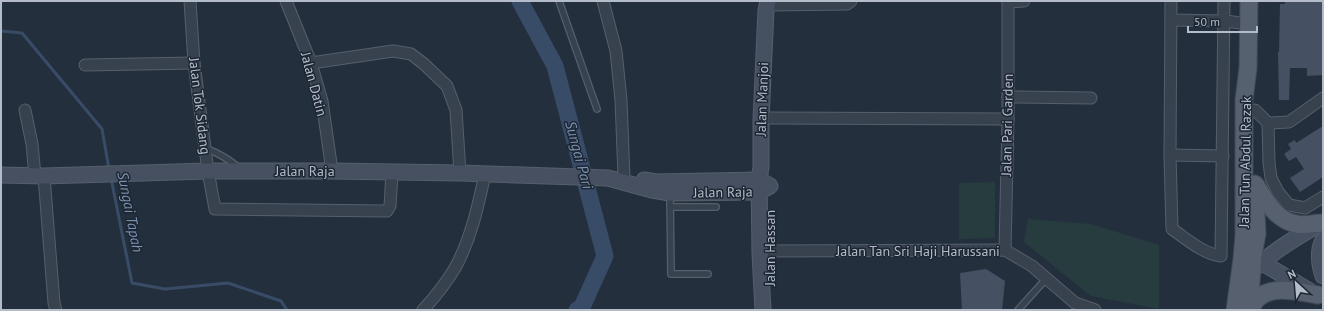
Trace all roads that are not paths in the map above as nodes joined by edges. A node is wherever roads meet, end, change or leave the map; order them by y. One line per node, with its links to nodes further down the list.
1 (190, 1): 15 (street, Jalan Tok Sidang)
2 (286, 1): 16 (street, Jalan Datin)
3 (559, 1): 22 (lane)
4 (603, 1): 39 (street)
5 (851, 1): 11 (street)
6 (1008, 1): 7 (street); 19 (street, Jalan Pari Garden)
7 (1024, 1)
8 (1171, 1): 12 (street)
9 (1224, 1): 13 (street)
10 (1249, 1): 14 (main road)
11 (768, 3): 25 (street, Jalan Manjoi); 42 (street, Jalan Manjoi)
12 (1171, 20): 13 (street); 29 (street)
13 (1225, 21): 14 (street); 30 (street)
14 (1249, 24): 18 (main road)
15 (194, 63): 17 (street); 28 (street, Jalan Tok Sidang)
16 (311, 63): 33 (street, Jalan Datin); 35 (street)
17 (85, 65)
18 (1247, 83): 24 (main road, Jalan Tun Abdul Razak); 47 (main road, Jalan Tun Abdul Razak)
19 (1008, 97): 20 (street); 26 (street, Jalan Pari Garden)
20 (1091, 98)
21 (1323, 98): 27 (street)
22 (597, 109)
23 (25, 110): 38 (street)
24 (1255, 110): 27 (street); 41 (main road, Jalan Tun Abdul Razak)
25 (769, 118): 26 (street); 42 (street, Jalan Manjoi)
26 (1008, 120): 49 (street, Jalan Pari Garden)
27 (1268, 123): 43 (street)
28 (205, 148): 31 (street, Jalan Tok Sidang); 32 (lane)
29 (1170, 155): 30 (street); 30 (street)
30 (1223, 156)
31 (208, 171): 32 (street, Jalan Raja); 34 (street, Jalan Tok Sidang); 38 (street, Jalan Raja)
32 (242, 171): 33 (street, Jalan Raja)
33 (332, 171): 34 (street, Jalan Raja)
34 (392, 172): 35 (street, Jalan Raja)
35 (460, 173): 36 (street, Jalan Raja)
36 (486, 174): 40 (street, Jalan Raja); 58 (street)
37 (1, 175): 38 (street, Jalan Raja)
38 (40, 176): 57 (street)
39 (624, 176): 40 (street, Jalan Raja); 42 (street, Jalan Raja)
40 (608, 178): 44 (street, Jalan Raja)
41 (1255, 184): 46 (main road); 51 (main road, Jalan Tun Abdul Razak)
42 (762, 186): 44 (street, Jalan Raja); 50 (street, Jalan Hassan)
43 (1323, 197)
44 (670, 200): 45 (lane); 52 (lane)
45 (716, 207)
46 (1322, 222): 51 (street, Jalan Tun Abdul Razak)
47 (1244, 235): 51 (street); 63 (main road, Jalan Tun Abdul Razak)
48 (1323, 240): 53 (street)
49 (1005, 250): 50 (street, Jalan Tan Sri Haji Harussani); 54 (street, Jalan Tan Sri Haji Harussani)
50 (765, 252): 59 (street, Jalan Hassan); 60 (street, Jalan Hassan)
51 (1255, 263): 55 (street); 63 (street, Jalan Tun Abdul Razak); 64 (main road, Jalan Tun Abdul Razak)
52 (708, 274)
53 (1323, 276)
54 (1046, 278): 56 (lane); 62 (street, Jalan Tan Sri Haji Harussani)
55 (1320, 296): 64 (main road)
56 (1019, 309): 61 (lane)
57 (56, 310)
58 (423, 310)
59 (763, 310)
60 (769, 310)
61 (1027, 310)
62 (1095, 310)
63 (1236, 310)
64 (1250, 310)

